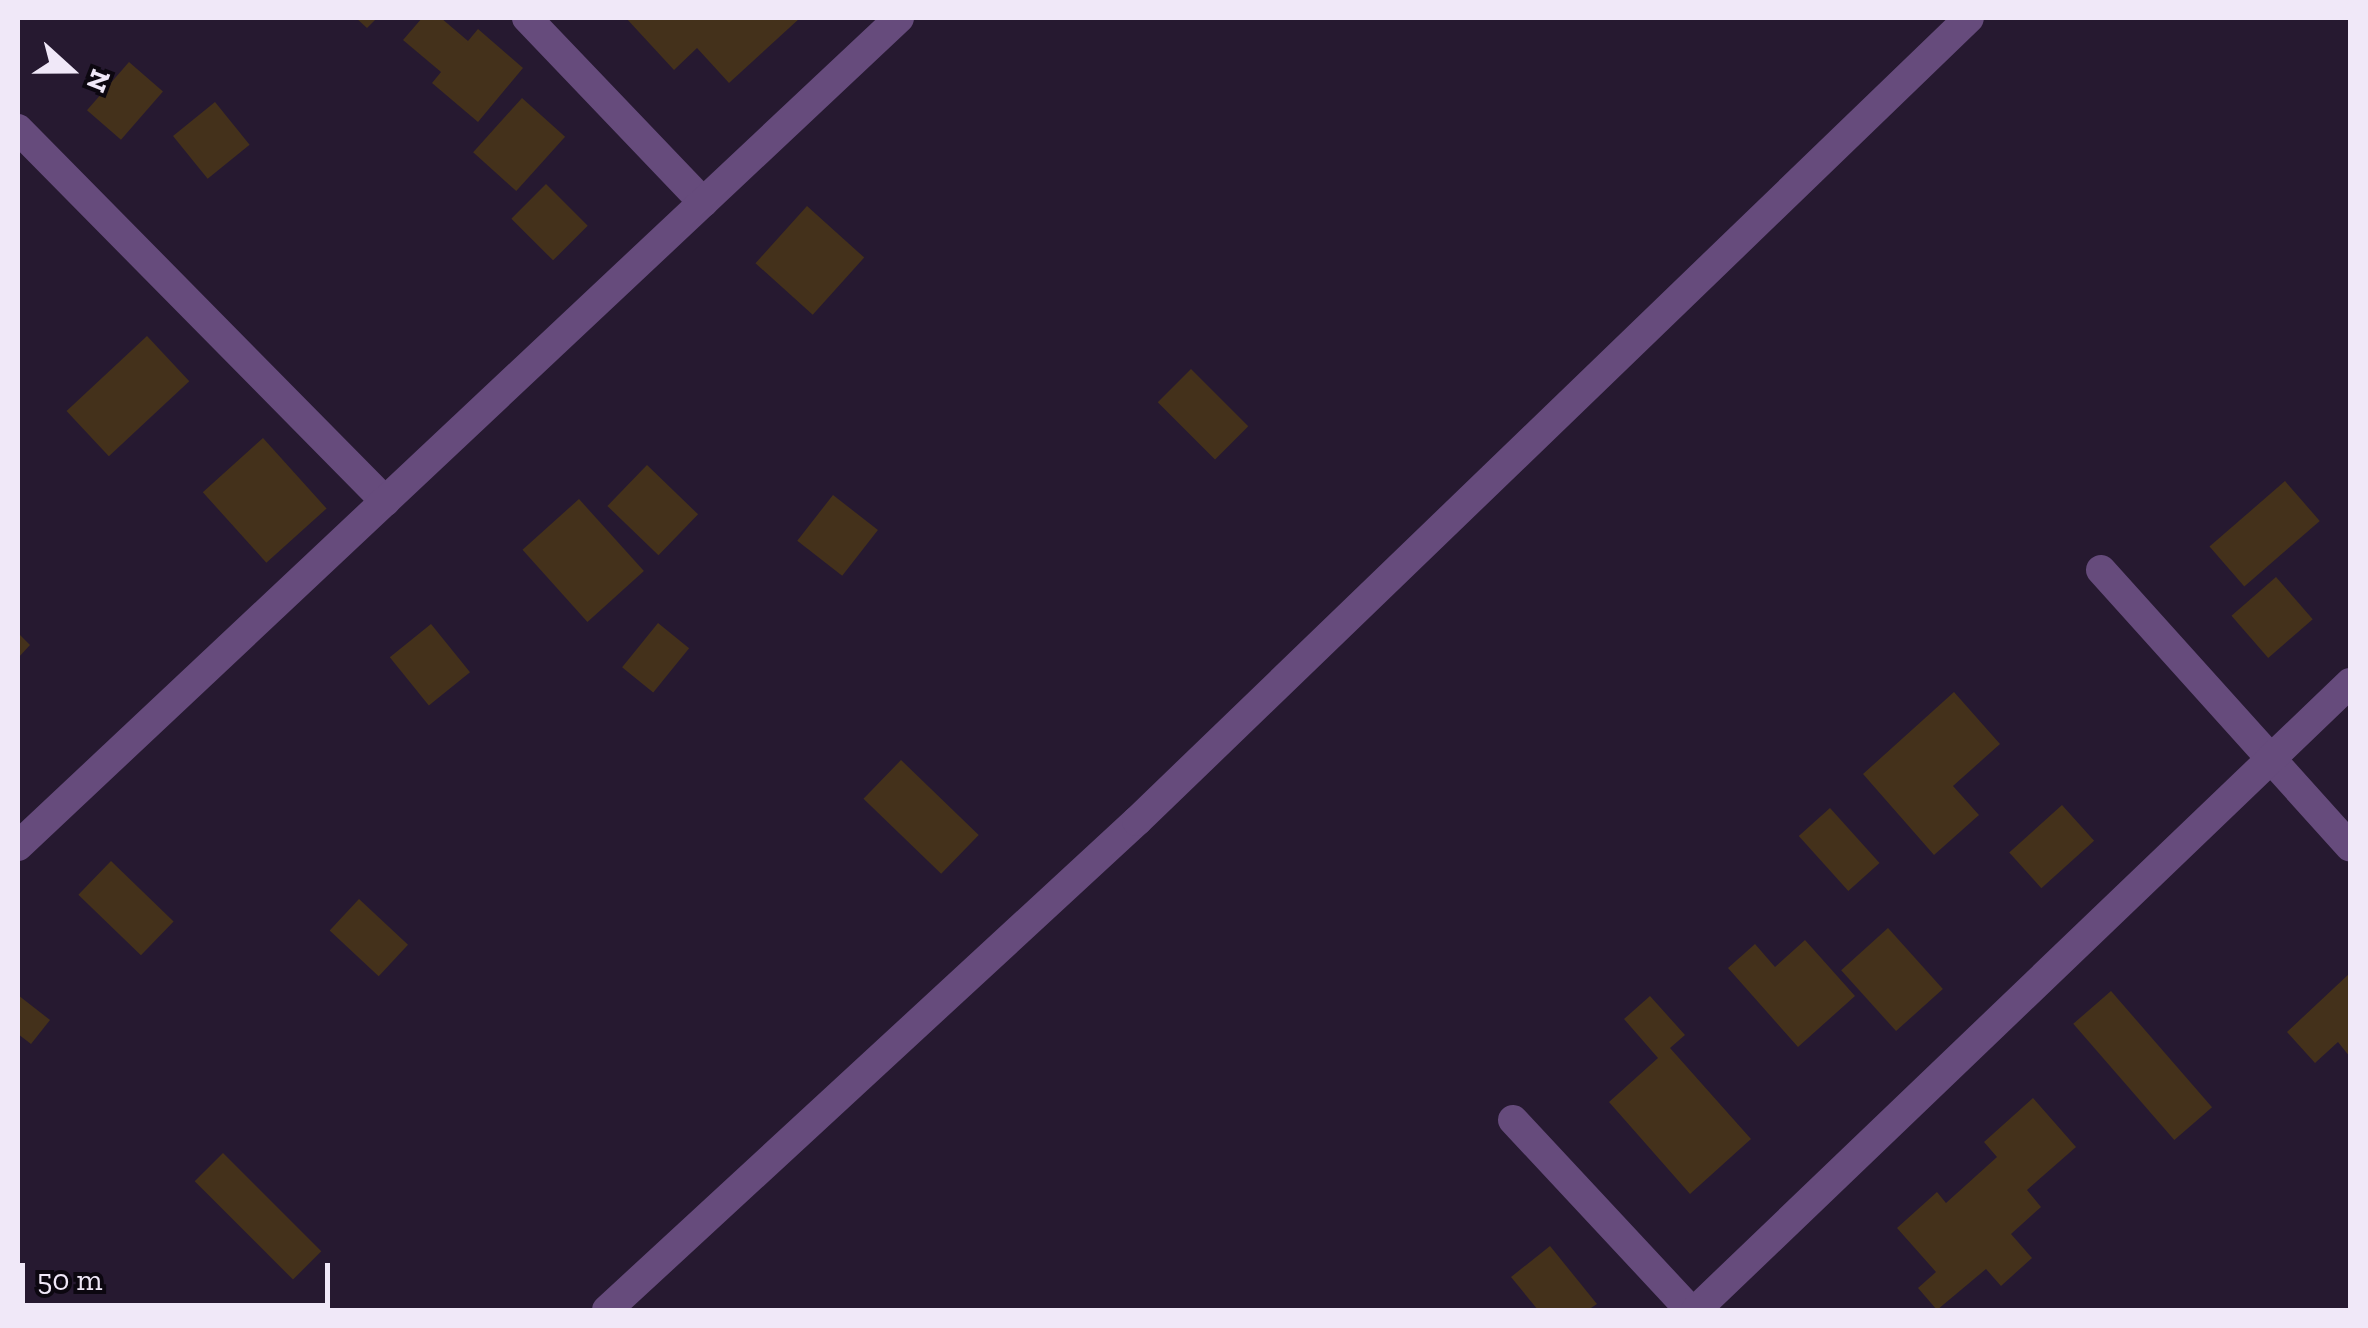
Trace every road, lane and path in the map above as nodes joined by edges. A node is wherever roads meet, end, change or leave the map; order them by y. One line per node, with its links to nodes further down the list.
1 (527, 18): 5 (street)
2 (899, 18): 5 (street)
3 (1969, 18): 13 (street)
4 (18, 130): 6 (street)
5 (703, 202): 6 (street)
6 (385, 501): 10 (street)
7 (2101, 570): 9 (street)
8 (2350, 683): 9 (street)
9 (2271, 759): 11 (street); 14 (street)
10 (24, 826)
11 (2350, 848)
12 (1513, 1120): 14 (street)
13 (607, 1310)
14 (1693, 1310)

